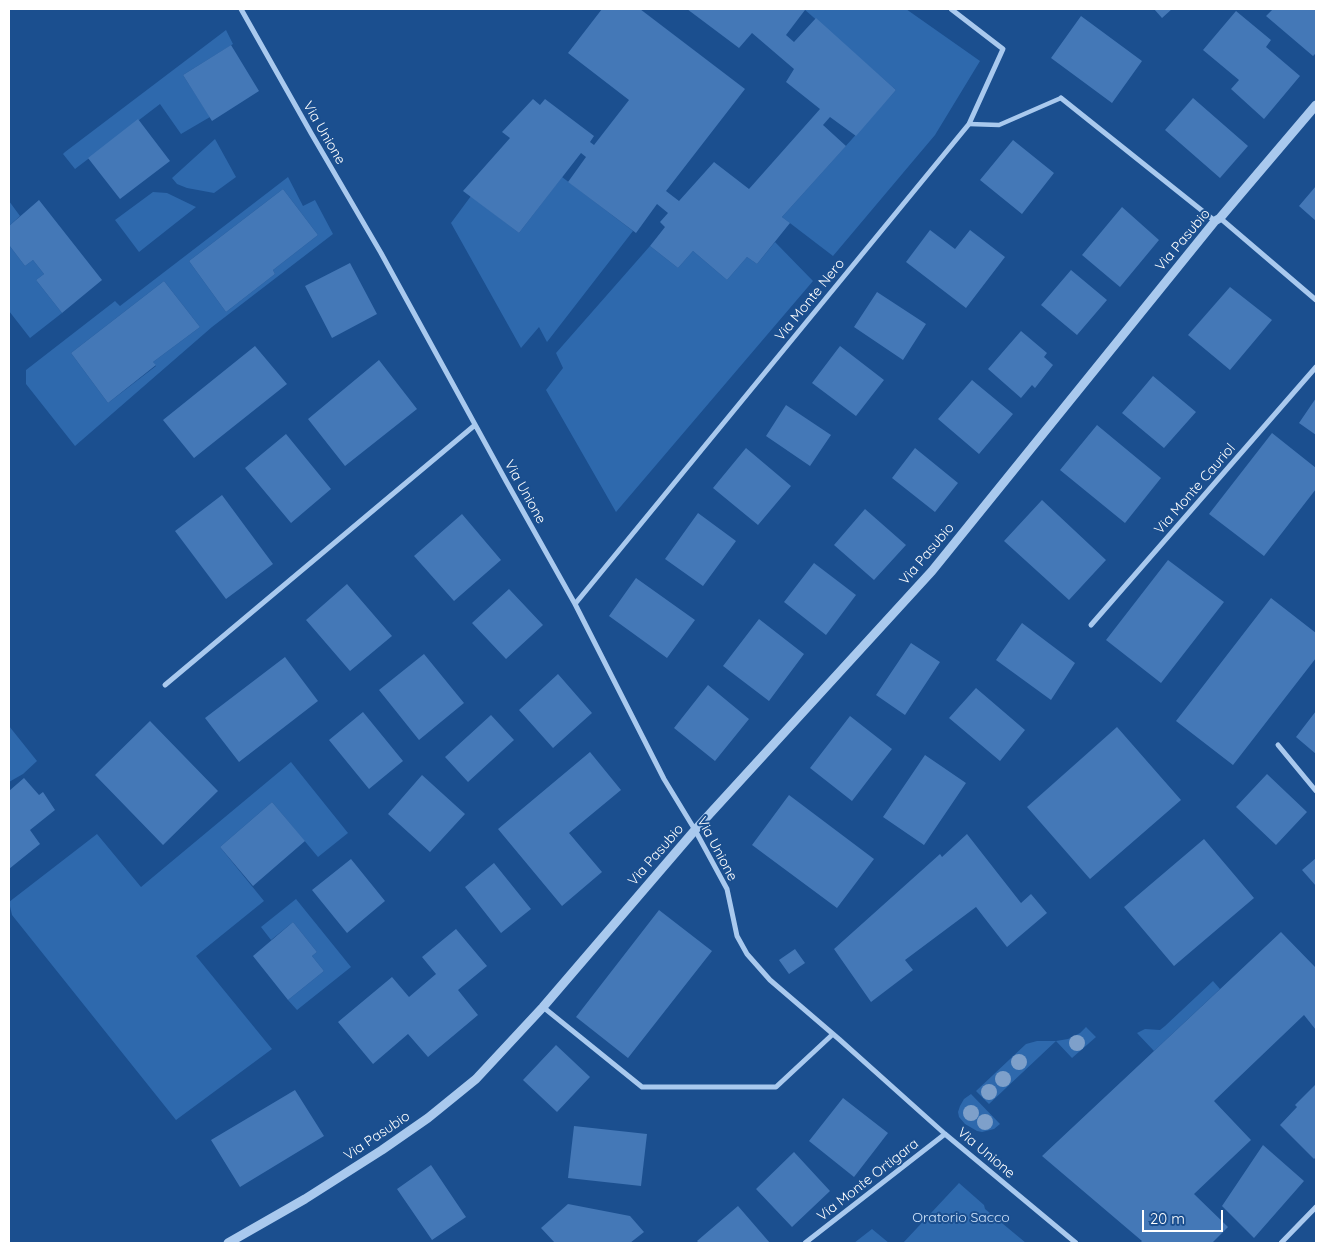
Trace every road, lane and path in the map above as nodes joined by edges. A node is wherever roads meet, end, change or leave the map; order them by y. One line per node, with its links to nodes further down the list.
1 (241, 9): 9 (street, Via Unione)
2 (951, 9): 5 (street, Via Monte Nero)
3 (1062, 98): 5 (street); 6 (street)
4 (1316, 105): 6 (street, Via Pasubio)
5 (969, 124): 10 (street, Via Monte Nero)
6 (1217, 220): 7 (street); 15 (street, Via Pasubio)
7 (1316, 300)
8 (1316, 367): 11 (street, Via Monte Cauriol)
9 (475, 425): 10 (street, Via Unione); 12 (street)
10 (575, 604): 15 (street, Via Unione)
11 (1091, 625)
12 (165, 685)
13 (1278, 745): 14 (street)
14 (1316, 791)
15 (695, 830): 16 (street, Via Pasubio); 17 (street, Via Unione)
16 (543, 1007): 17 (street); 20 (street, Via Pasubio)
17 (833, 1034): 18 (street, Via Unione)
18 (945, 1134): 21 (street, Via Monte Ortigara); 22 (street, Via Unione)
19 (1316, 1207): 23 (street)
20 (228, 1243)
21 (805, 1243)
22 (1076, 1243)
23 (1281, 1243)

